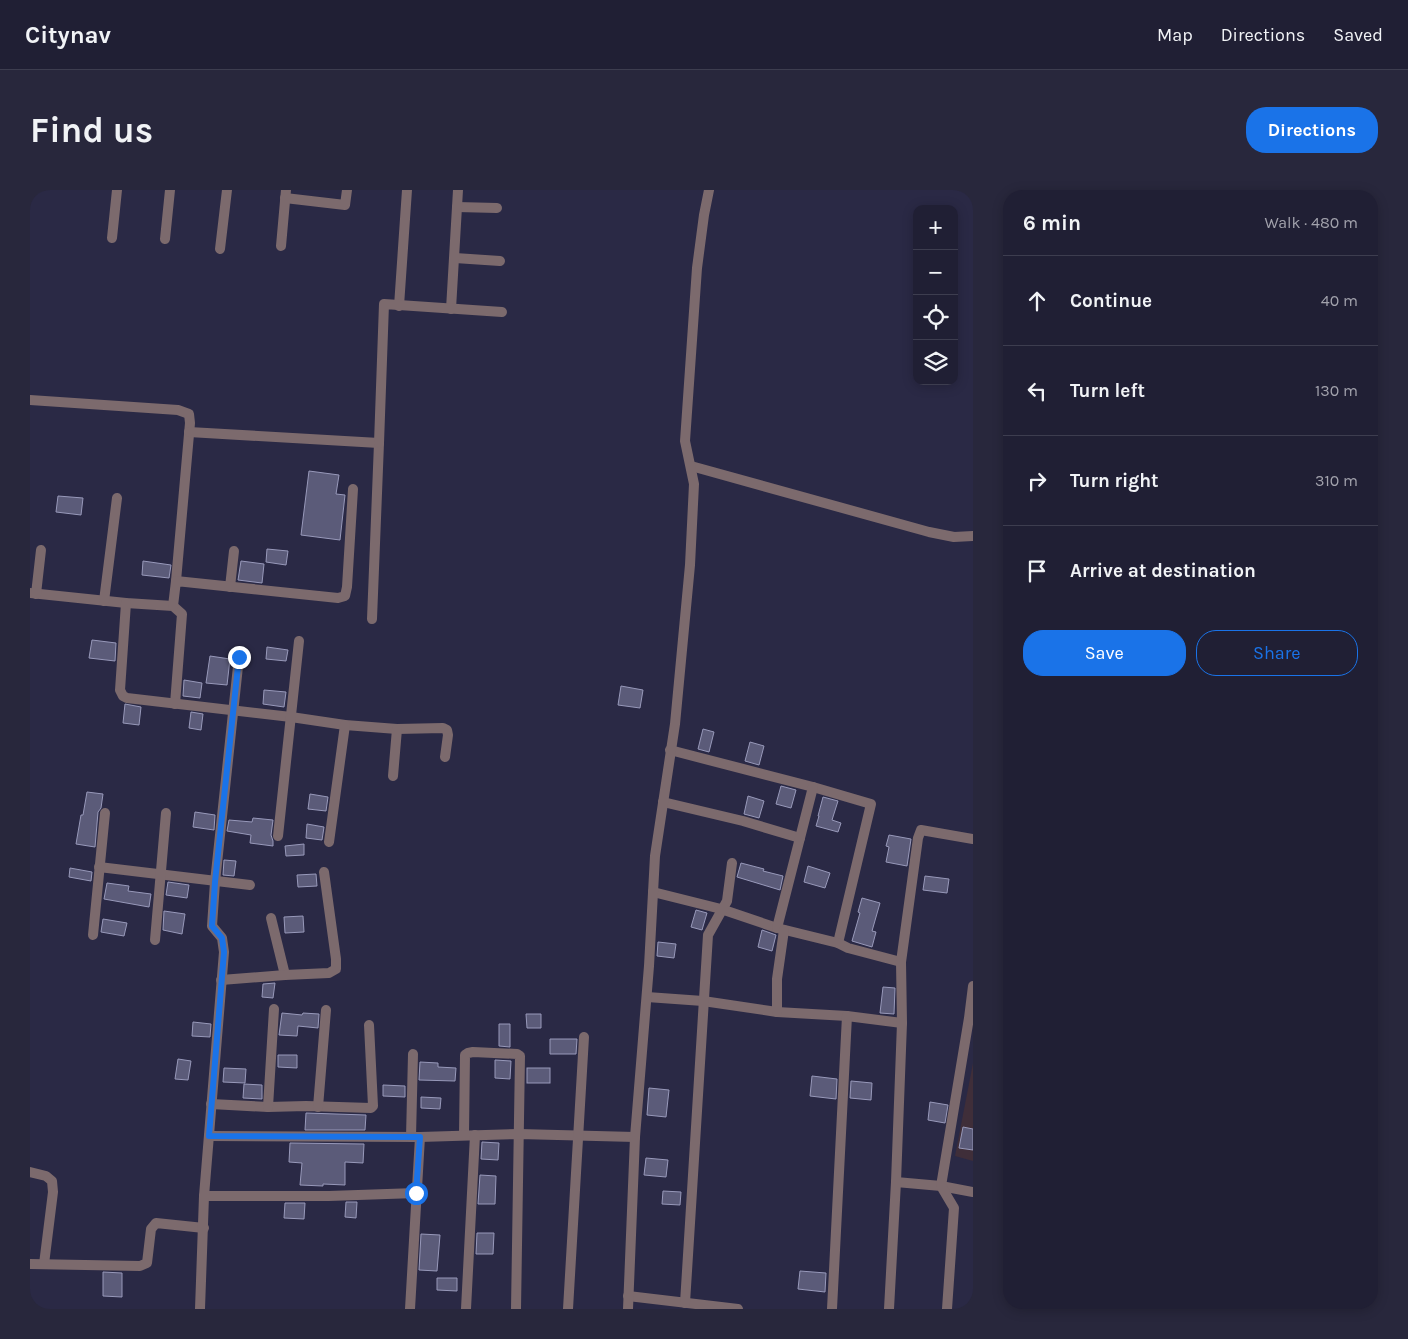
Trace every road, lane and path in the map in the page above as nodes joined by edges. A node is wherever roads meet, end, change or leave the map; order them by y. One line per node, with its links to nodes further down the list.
1 (117, 190): 11 (street)
2 (170, 190): 12 (street)
3 (228, 190): 14 (street)
4 (347, 190): 8 (street)
5 (407, 190): 17 (street)
6 (458, 190): 9 (street)
7 (708, 190): 23 (street)
8 (286, 194): 13 (street)
9 (457, 207): 10 (street); 15 (street)
10 (497, 208)
11 (112, 238)
12 (165, 239)
13 (281, 246)
14 (220, 249)
15 (454, 258): 16 (street); 18 (street)
16 (500, 260)
17 (399, 306): 18 (street); 22 (street)
18 (451, 309): 19 (street)
19 (502, 312)
20 (30, 400): 21 (street)
21 (190, 432): 22 (street); 29 (street)
22 (379, 443): 35 (street)
23 (691, 466): 26 (street); 43 (street)
24 (353, 489): 30 (street)
25 (117, 498): 32 (street)
26 (973, 536)
27 (41, 550): 31 (street)
28 (234, 551): 30 (street)
29 (176, 581): 30 (street); 34 (street)
30 (230, 587)
31 (33, 594): 32 (street)
32 (104, 601): 33 (street)
33 (126, 603): 34 (street); 38 (street)
34 (173, 606): 38 (street)
35 (372, 619)
36 (299, 641): 40 (street)
37 (239, 657): 39 (street)
38 (175, 704): 39 (street)
39 (233, 710): 40 (street); 58 (street)
40 (291, 716): 41 (street); 50 (street)
41 (345, 725): 42 (street); 53 (street)
42 (397, 729): 44 (street); 45 (street)
43 (670, 750): 46 (street); 47 (street)
44 (445, 757)
45 (393, 776)
46 (813, 787): 51 (street); 66 (street)
47 (663, 802): 51 (street); 60 (street)
48 (166, 813): 57 (street)
49 (105, 814): 55 (street)
50 (278, 836)
51 (800, 838): 63 (street)
52 (973, 839): 67 (street)
53 (329, 842)
54 (732, 863): 61 (street)
55 (99, 867): 57 (street); 64 (street)
56 (324, 872): 68 (street)
57 (161, 874): 58 (street); 65 (street)
58 (215, 882): 59 (street); 69 (street)
59 (250, 885)
60 (653, 892): 61 (street); 71 (street)
61 (721, 909): 63 (street); 72 (street)
62 (271, 918): 68 (street)
63 (780, 929): 66 (street); 75 (street)
64 (93, 935)
65 (155, 940)
66 (838, 943): 67 (street)
67 (901, 962): 77 (street)
68 (285, 974): 69 (street)
69 (221, 980): 81 (street)
70 (973, 986): 93 (street)
71 (647, 997): 72 (street); 90 (street)
72 (703, 1001): 75 (street); 101 (street)
73 (274, 1009): 82 (street)
74 (326, 1010): 83 (street)
75 (777, 1012): 76 (street)
76 (847, 1016): 77 (street); 109 (street)
77 (902, 1023): 92 (street)
78 (369, 1025): 83 (street)
79 (584, 1037): 85 (street)
80 (413, 1054): 89 (street)
81 (211, 1104): 82 (street); 88 (street)
82 (268, 1107): 83 (street)
83 (318, 1107)
84 (519, 1134): 85 (street); 86 (street); 87 (street); 105 (street)
85 (578, 1134): 90 (street); 106 (street)
86 (464, 1135): 87 (street); 89 (street)
87 (475, 1135): 104 (street)
88 (209, 1136): 89 (street); 96 (street)
89 (416, 1137): 95 (street)
90 (636, 1137): 100 (street)
91 (30, 1172): 99 (street)
92 (896, 1182): 93 (street); 110 (street)
93 (941, 1186): 94 (street); 111 (street)
94 (973, 1192)
95 (416, 1193): 96 (street); 103 (street)
96 (204, 1196): 97 (street)
97 (204, 1228): 99 (street); 102 (street)
98 (30, 1264): 99 (street)
99 (44, 1264)
100 (628, 1296): 101 (street); 107 (street)
101 (685, 1302): 108 (street)
102 (200, 1309)
103 (410, 1309)
104 (466, 1309)
105 (516, 1309)
106 (568, 1309)
107 (628, 1309)
108 (738, 1309)
109 (832, 1309)
110 (889, 1309)
111 (948, 1309)

